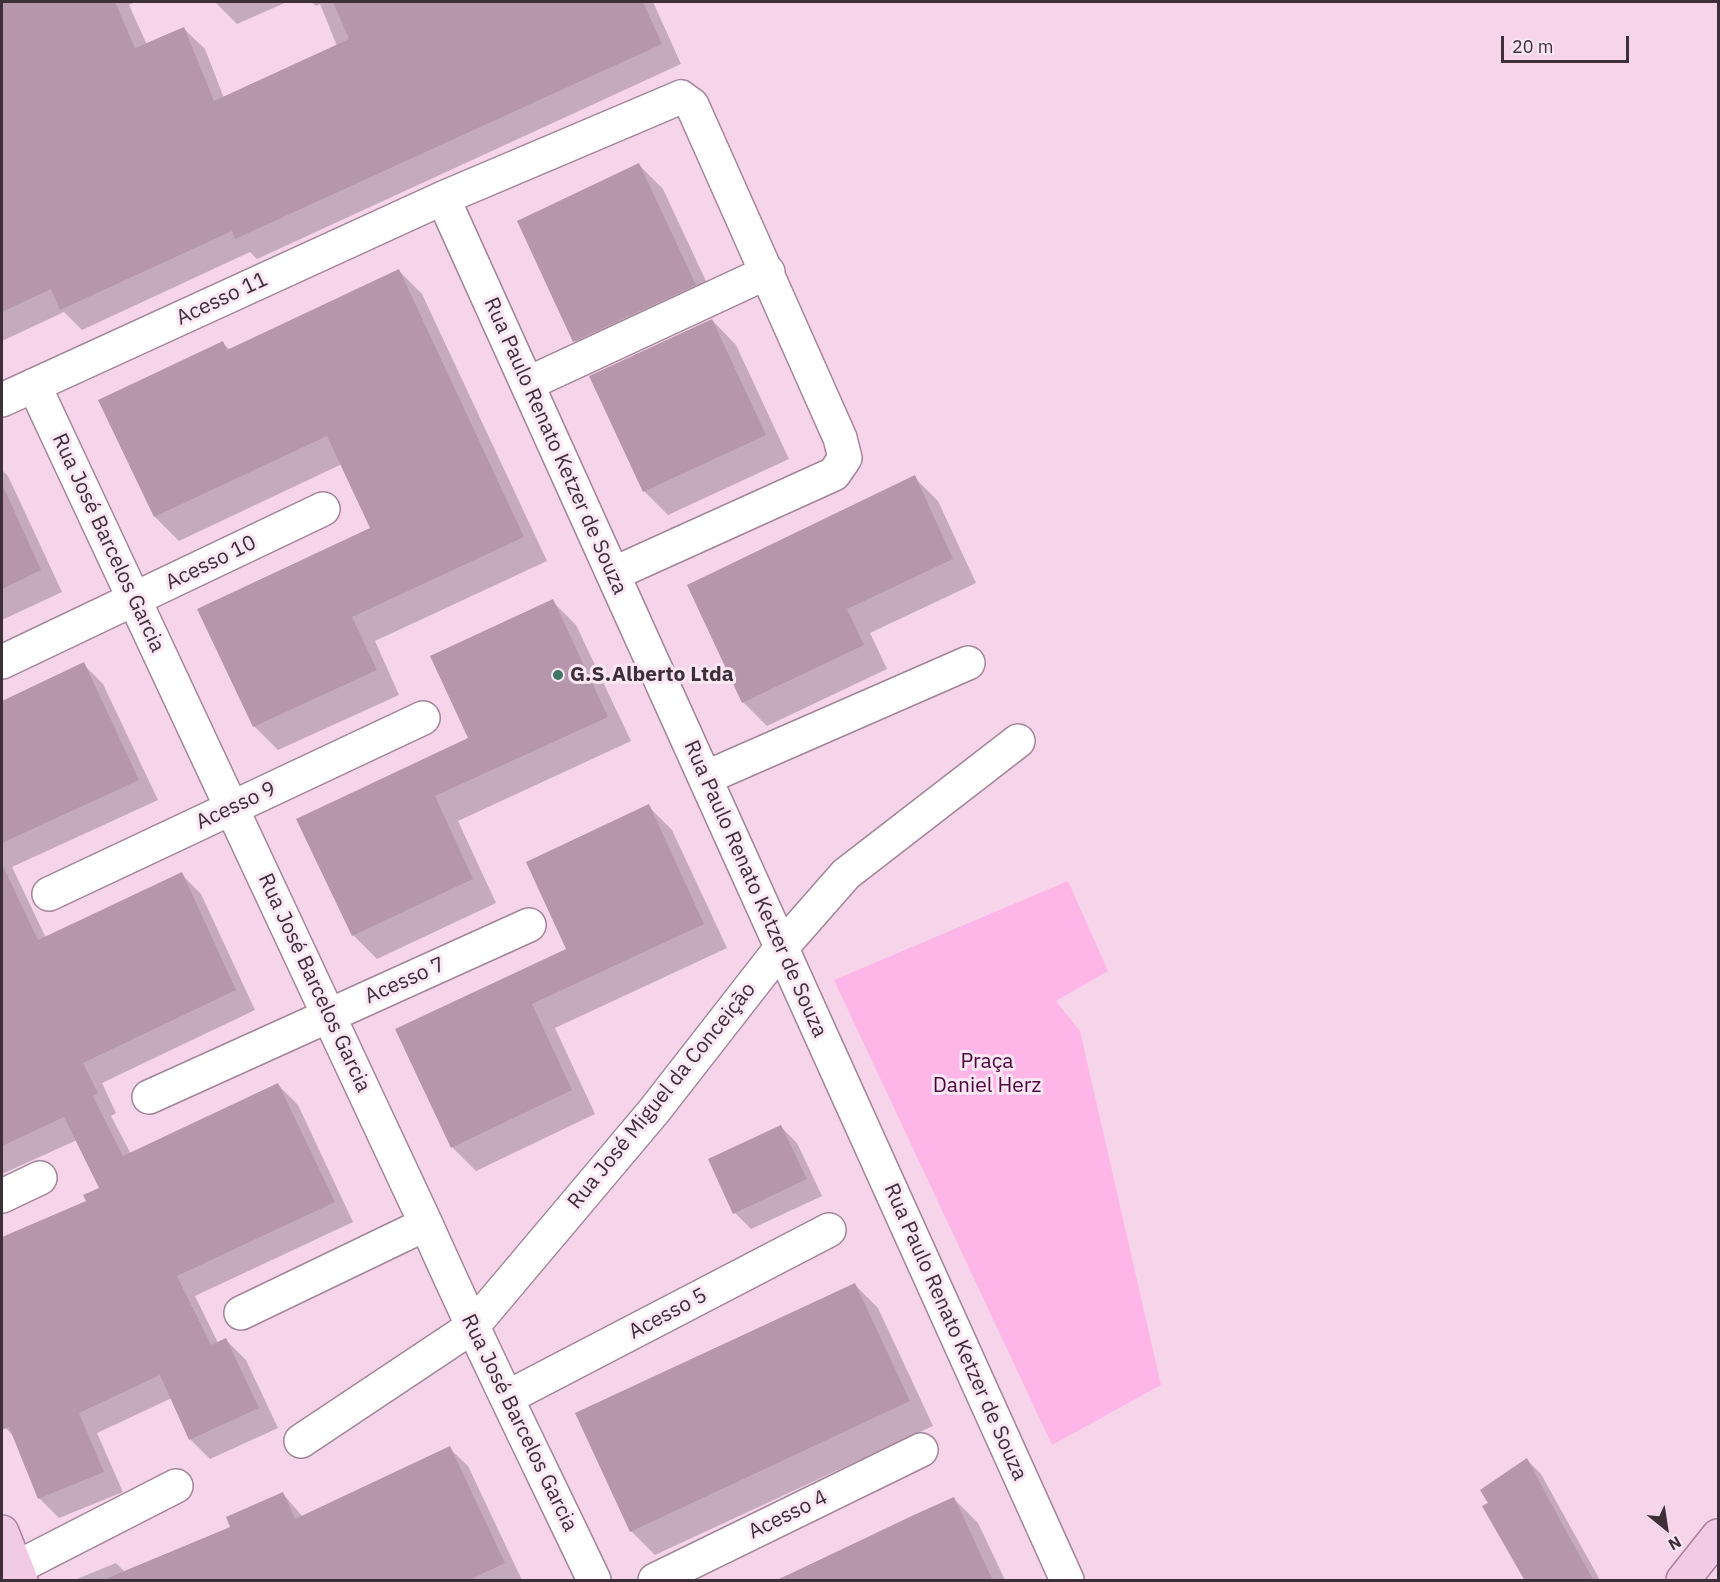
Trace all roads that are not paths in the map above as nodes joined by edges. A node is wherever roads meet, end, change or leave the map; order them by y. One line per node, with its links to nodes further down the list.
1 (443, 198): 2 (street, Acesso 11); 3 (street, Rua Paulo Renato Ketzer de Souza); 4 (street, Acesso 11)
2 (768, 272): 3 (street); 7 (street)
3 (527, 384): 7 (street, Rua Paulo Renato Ketzer de Souza)
4 (34, 385): 5 (street, Acesso 11); 8 (street, Rua José Barcelos Garcia)
5 (2, 400)
6 (323, 509): 8 (street, Acesso 10)
7 (614, 574): 13 (street, Rua Paulo Renato Ketzer de Souza)
8 (135, 599): 9 (street, Acesso 10); 14 (street, Rua José Barcelos Garcia)
9 (2, 662)
10 (968, 663): 13 (street)
11 (423, 718): 14 (street, Acesso 9)
12 (1018, 741): 17 (street, Rua José Miguel da Conceição)
13 (705, 778): 17 (street, Rua Paulo Renato Ketzer de Souza)
14 (232, 808): 15 (street, Acesso 9); 18 (street, Rua José Barcelos Garcia)
15 (49, 894)
16 (529, 925): 18 (street, Acesso 7)
17 (781, 948): 25 (street, Rua José Miguel da Conceição); 35 (street, Rua Paulo Renato Ketzer de Souza)
18 (329, 1015): 19 (street, Acesso 7); 22 (street, Rua José Barcelos Garcia)
19 (149, 1097)
20 (40, 1178): 21 (street)
21 (2, 1196)
22 (426, 1224): 24 (street); 25 (street, Rua José Barcelos Garcia)
23 (829, 1230): 26 (street, Acesso 5)
24 (241, 1313)
25 (472, 1327): 26 (street, Rua José Barcelos Garcia); 27 (street, Rua José Miguel da Conceição)
26 (508, 1397): 33 (street, Rua José Barcelos Garcia)
27 (301, 1442)
28 (921, 1450): 34 (street, Acesso 4)
29 (176, 1486): 32 (street)
30 (2, 1532): 32 (main road)
31 (1719, 1536): 36 (main road)
32 (19, 1574)
33 (594, 1581)
34 (655, 1581)
35 (1067, 1581)
36 (1683, 1581)

